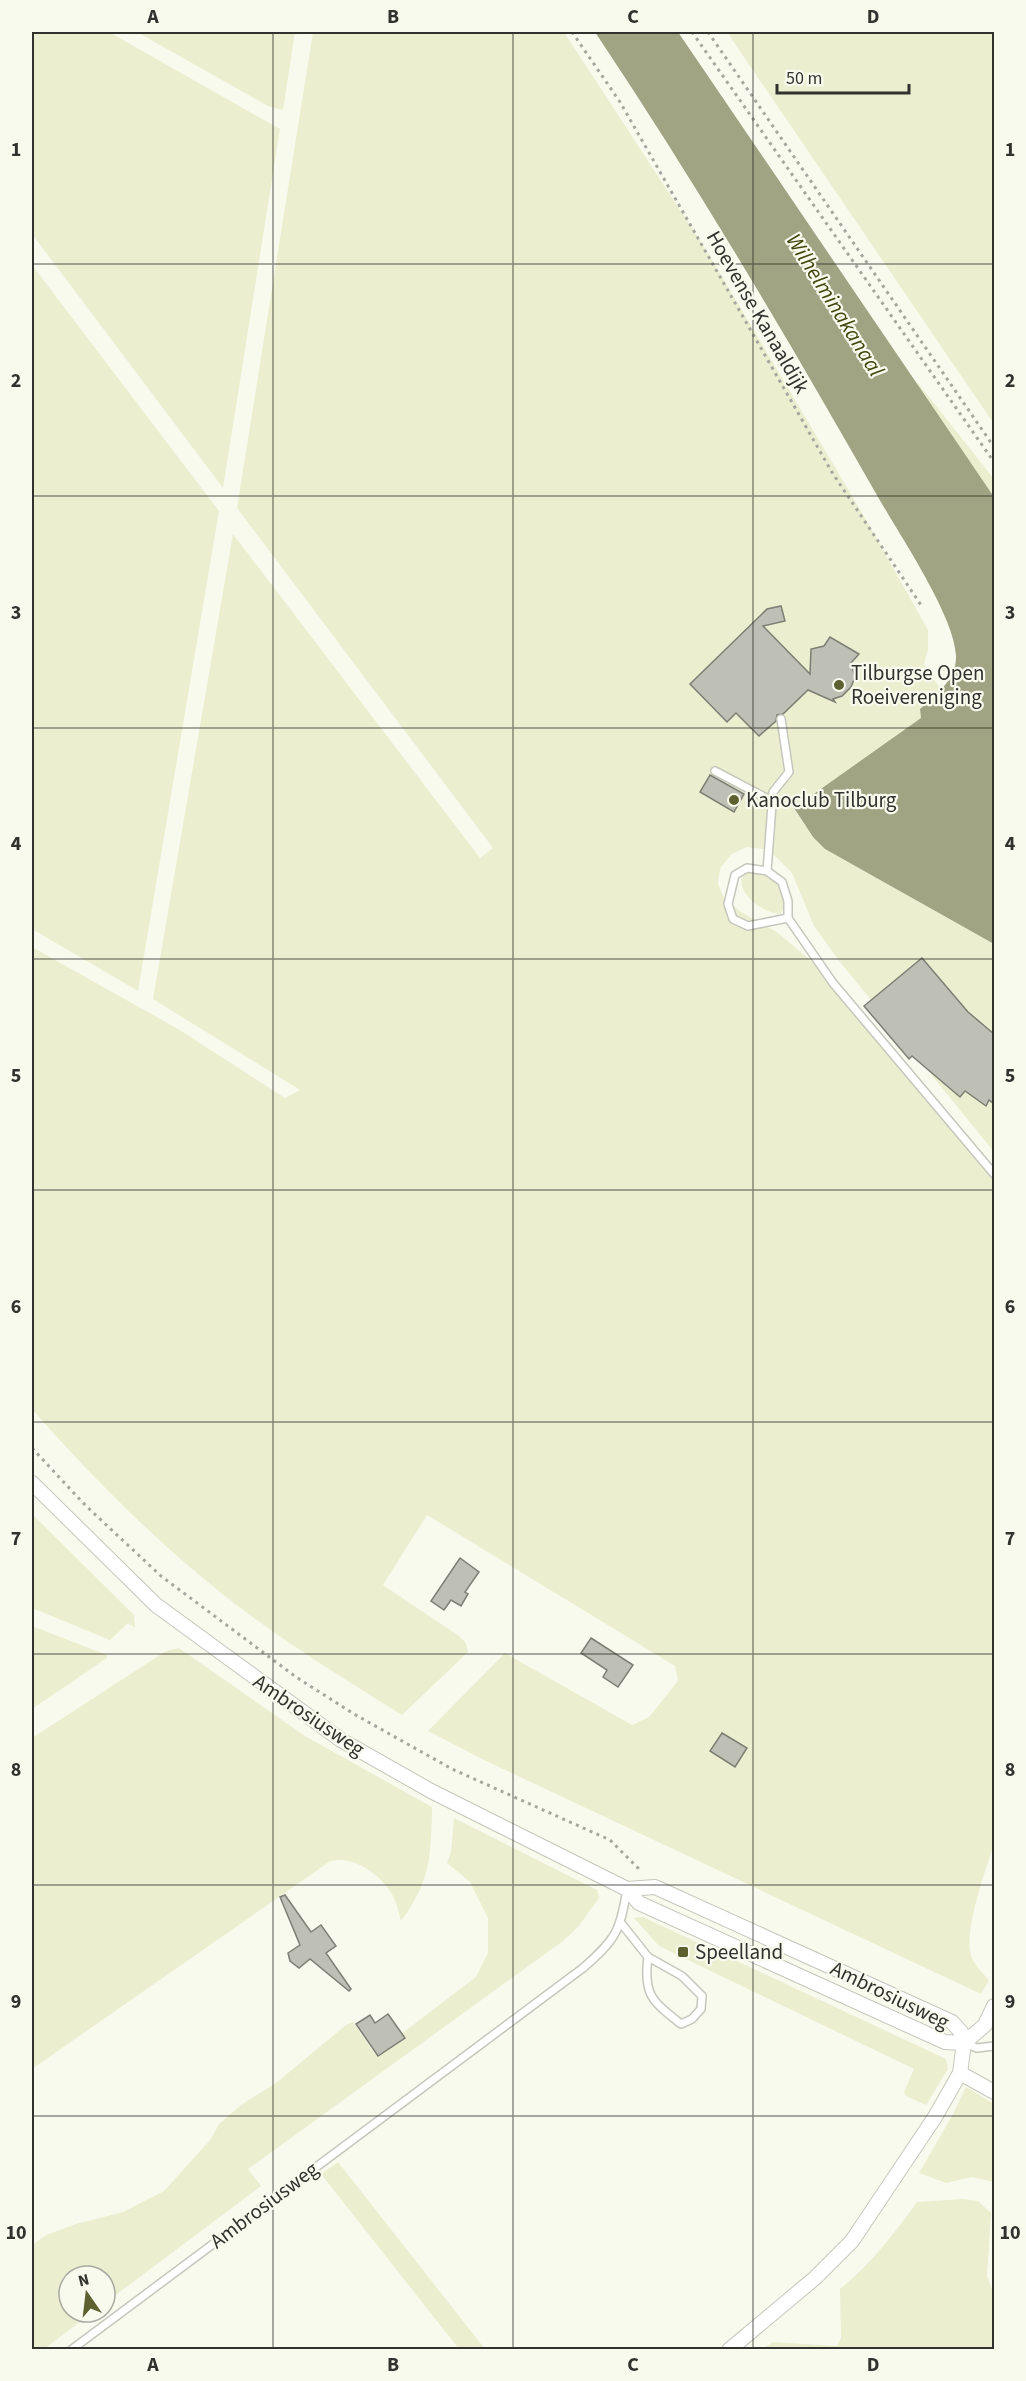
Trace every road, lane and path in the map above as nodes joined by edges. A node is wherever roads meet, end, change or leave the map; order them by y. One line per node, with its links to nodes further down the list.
1 (572, 32): 6 (path, Hoevense Kanaaldijk)
2 (692, 32): 5 (path)
3 (708, 32): 4 (path)
4 (994, 447)
5 (994, 462)
6 (921, 606)
7 (781, 719): 9 (lane)
8 (715, 771): 9 (lane)
9 (772, 801): 10 (lane)
10 (767, 871): 11 (lane); 11 (lane)
11 (788, 918): 12 (lane)
12 (994, 1174)
13 (32, 1448): 15 (path)
14 (32, 1483): 16 (street, Ambrosiusweg)
15 (655, 1887): 16 (street, Ambrosiusweg); 20 (street, Ambrosiusweg)
16 (627, 1889): 17 (lane, Ambrosiusweg); 20 (street, Ambrosiusweg)
17 (621, 1923): 18 (lane); 24 (lane, Ambrosiusweg)
18 (648, 1957): 18 (lane)
19 (994, 2006): 20 (street)
20 (964, 2043): 21 (lane); 22 (street)
21 (994, 2046)
22 (960, 2073): 23 (street); 25 (street)
23 (994, 2092)
24 (71, 2349)
25 (729, 2349)

